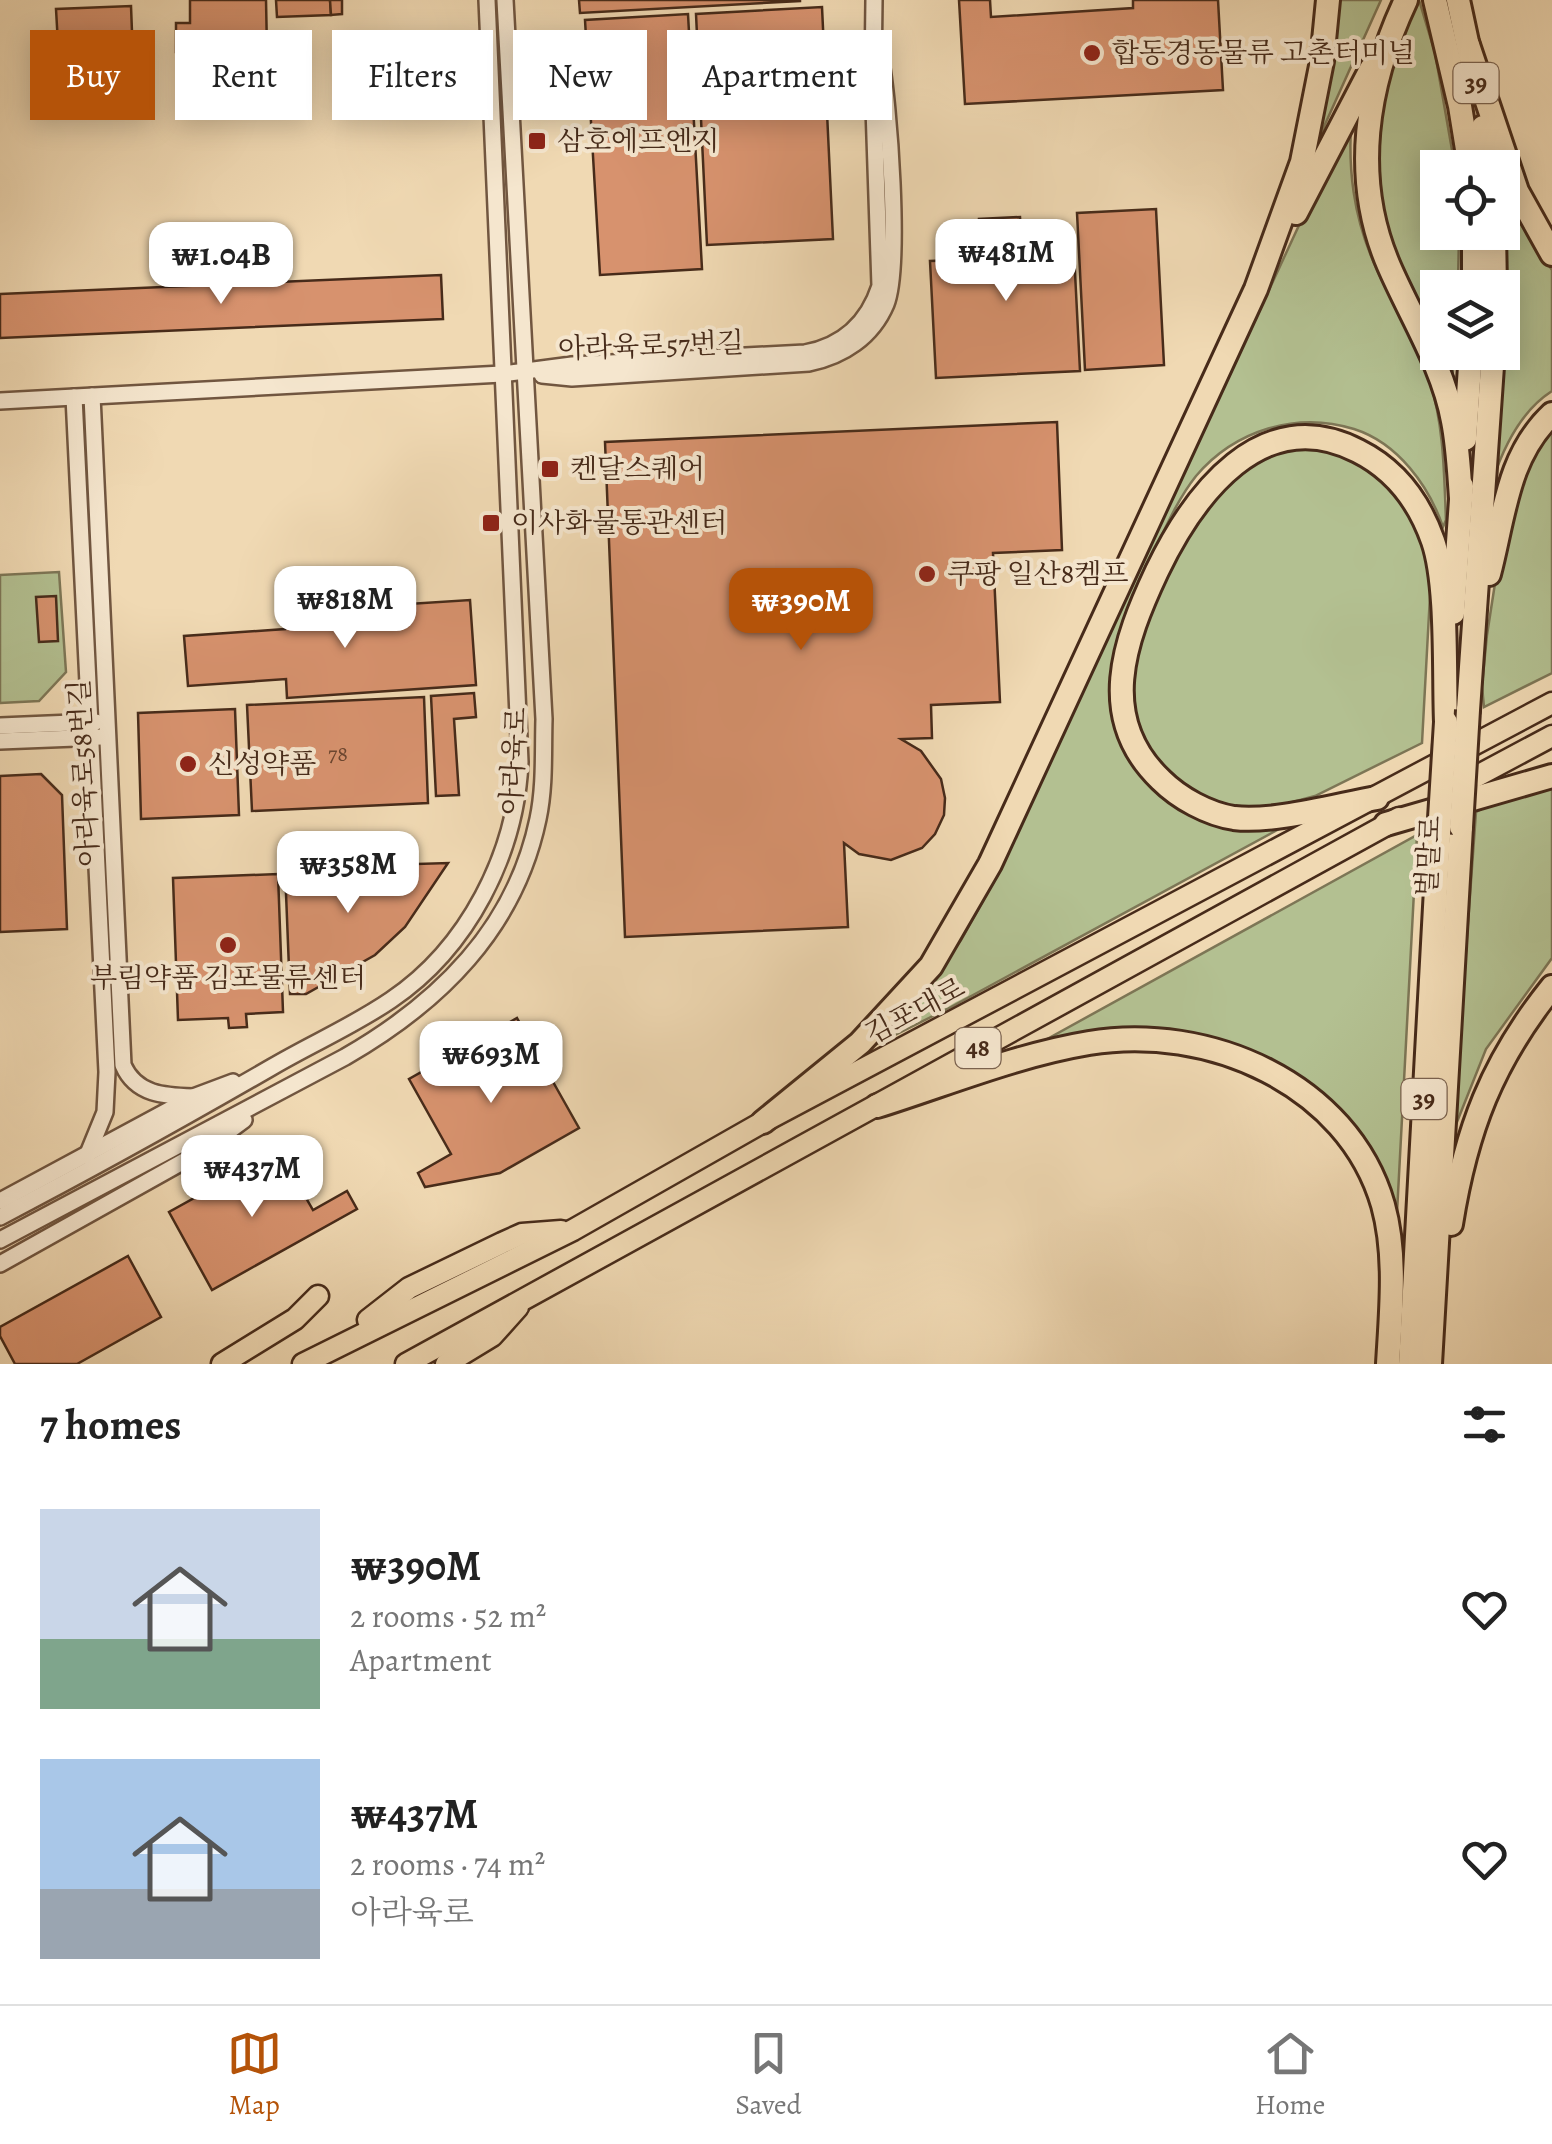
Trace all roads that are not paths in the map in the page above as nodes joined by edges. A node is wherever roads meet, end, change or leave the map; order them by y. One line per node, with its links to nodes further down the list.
1 (487, 0): 17 (street, 아라육로)
2 (505, 0): 16 (street, 아라육로)
3 (874, 0): 16 (street, 아라육로57번길)
4 (1328, 0): 13 (highway)
5 (1406, 0): 8 (highway)
6 (1435, 0): 10 (highway)
7 (1458, 0): 9 (highway, 39)
8 (1390, 33): 13 (highway); 22 (highway)
9 (1468, 45): 11 (highway, 39); 12 (highway)
10 (1467, 150)
11 (1487, 150)
12 (1552, 254)
13 (1256, 289): 40 (highway)
14 (1470, 370): 22 (highway, 벌말로)
15 (1492, 370): 23 (highway, 벌말로 / 39)
16 (523, 372): 17 (street); 37 (street, 아라육로)
17 (502, 374): 18 (street); 36 (street, 아라육로)
18 (92, 396): 19 (street); 27 (street, 아라육로58번길)
19 (74, 397): 20 (street); 27 (street)
20 (0, 400)
21 (1552, 414): 23 (highway)
22 (1461, 498): 25 (highway, 벌말로 / 39)
23 (1474, 630): 33 (highway, 벌말로 / 39, bridge)
24 (1552, 703): 31 (main road, 김포대로 / 48)
25 (1446, 722): 31 (highway); 33 (highway, 벌말로 / 39, bridge)
26 (0, 726): 27 (street)
27 (98, 729): 29 (street); 38 (street, 아라육로58번길); 41 (street)
28 (1552, 736): 32 (main road, 48)
29 (0, 741)
30 (1552, 776): 32 (highway)
31 (1376, 798): 40 (main road, 김포대로 / 48)
32 (1386, 824): 39 (main road, 48)
33 (1450, 831): 34 (highway, 벌말로 / 39); 48 (highway, 벌말로 / 39)
34 (1433, 946): 54 (highway, 벌말로 / 39); 55 (highway, 벌말로 / 39)
35 (1552, 988): 48 (highway, 39)
36 (274, 1066): 38 (street); 43 (street, 아라육로)
37 (283, 1090): 44 (street, 아라육로); 45 (street)
38 (193, 1098): 41 (street)
39 (878, 1106): 47 (main road, 48); 53 (highway)
40 (763, 1122): 50 (main road, 김포대로 / 48)
41 (87, 1156): 42 (street)
42 (0, 1201)
43 (0, 1218)
44 (0, 1240)
45 (0, 1264)
46 (318, 1296): 49 (main road)
47 (524, 1298): 51 (main road, 48); 52 (main road)
48 (1432, 1331): 56 (highway, 벌말로 / 39)
49 (222, 1364)
50 (303, 1364)
51 (406, 1364)
52 (446, 1364)
53 (1388, 1364)
54 (1397, 1364)
55 (1410, 1364)
56 (1430, 1364)

